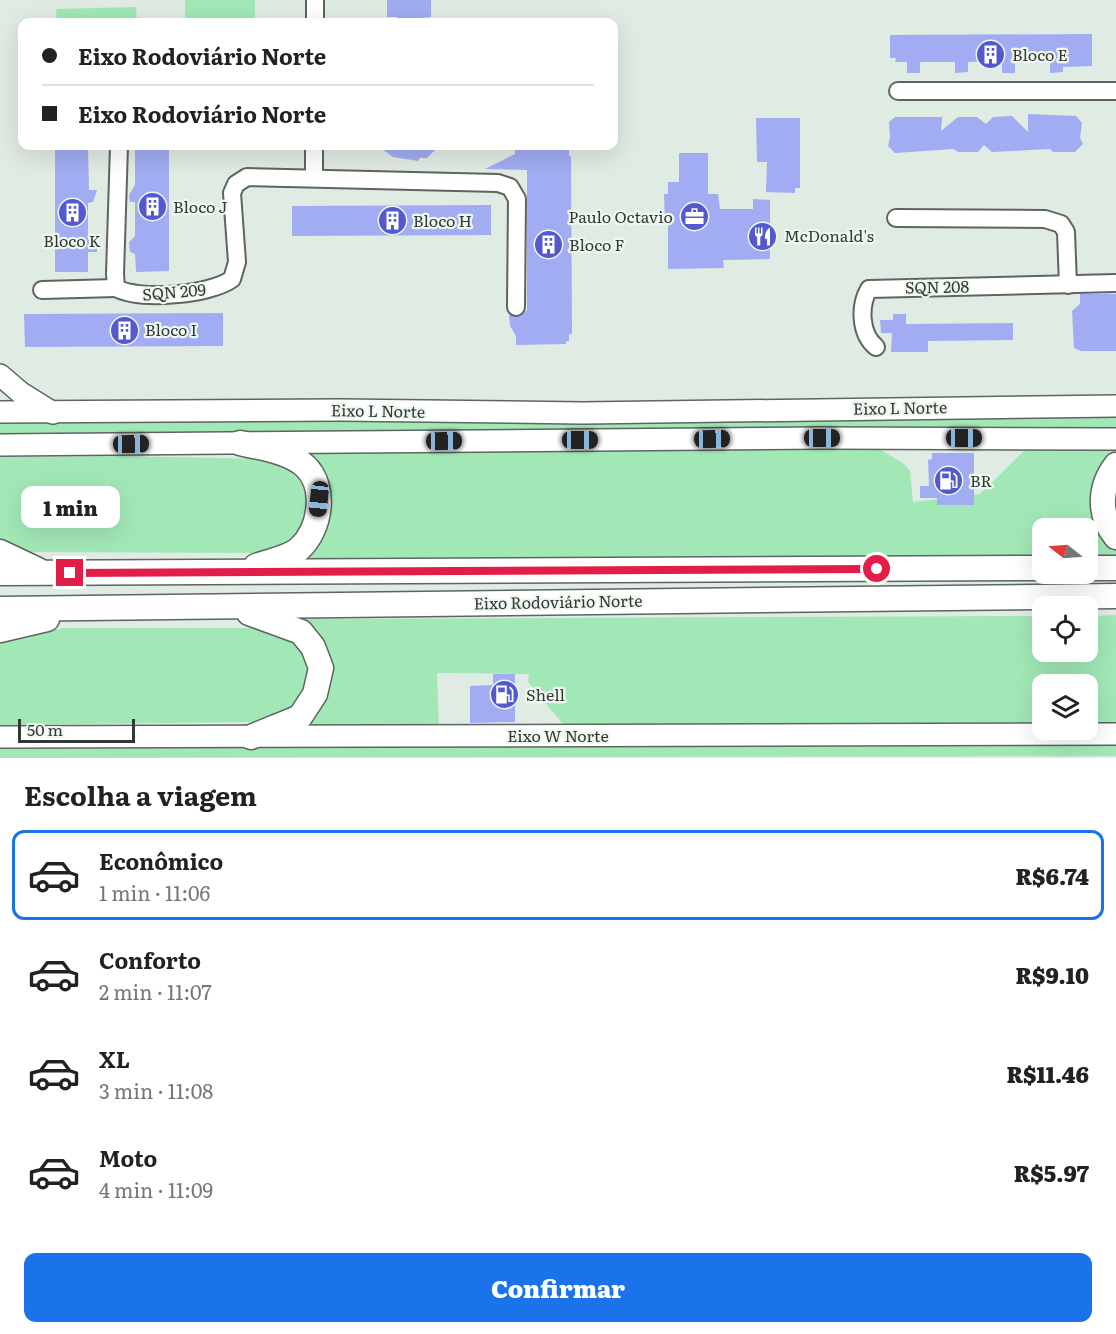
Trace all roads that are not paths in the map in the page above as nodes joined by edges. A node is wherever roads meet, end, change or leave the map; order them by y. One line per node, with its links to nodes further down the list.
1 (315, 0): 2 (street)
2 (315, 18)
3 (898, 91): 4 (street)
4 (1116, 91)
5 (119, 150): 11 (street)
6 (314, 150): 7 (street)
7 (314, 178): 11 (street, SQN 209); 13 (street, SQN 209)
8 (896, 218): 10 (street)
9 (1116, 283): 10 (street, SQN 208)
10 (1068, 285): 14 (street, SQN 208)
11 (116, 288): 12 (street)
12 (42, 290)
13 (516, 307)
14 (876, 347)
15 (0, 375): 18 (main road)
16 (1116, 406): 18 (main road, Eixo L Norte)
17 (0, 412): 18 (main road, Eixo L Norte)
18 (54, 413)
19 (1116, 439): 20 (main road, Eixo L Norte)
20 (240, 442): 21 (main road, Eixo L Norte); 28 (highway)
21 (0, 445)
22 (1116, 465): 23 (highway)
23 (1116, 537)
24 (0, 552): 30 (highway)
25 (1032, 568): 28 (highway, Eixo Rodoviário Norte)
26 (1098, 568): 27 (highway)
27 (1116, 568)
28 (238, 572): 30 (highway, Eixo Rodoviário Norte)
29 (0, 573): 30 (highway, Eixo Rodoviário Norte)
30 (46, 573)
31 (1116, 596): 32 (highway, Eixo Rodoviário Norte)
32 (223, 606): 34 (highway, Eixo Rodoviário Norte); 38 (highway)
33 (0, 609): 34 (highway, Eixo Rodoviário Norte)
34 (89, 609): 35 (highway)
35 (0, 630)
36 (1116, 734): 38 (main road, Eixo W Norte)
37 (0, 737): 38 (main road, Eixo W Norte)
38 (251, 737)

